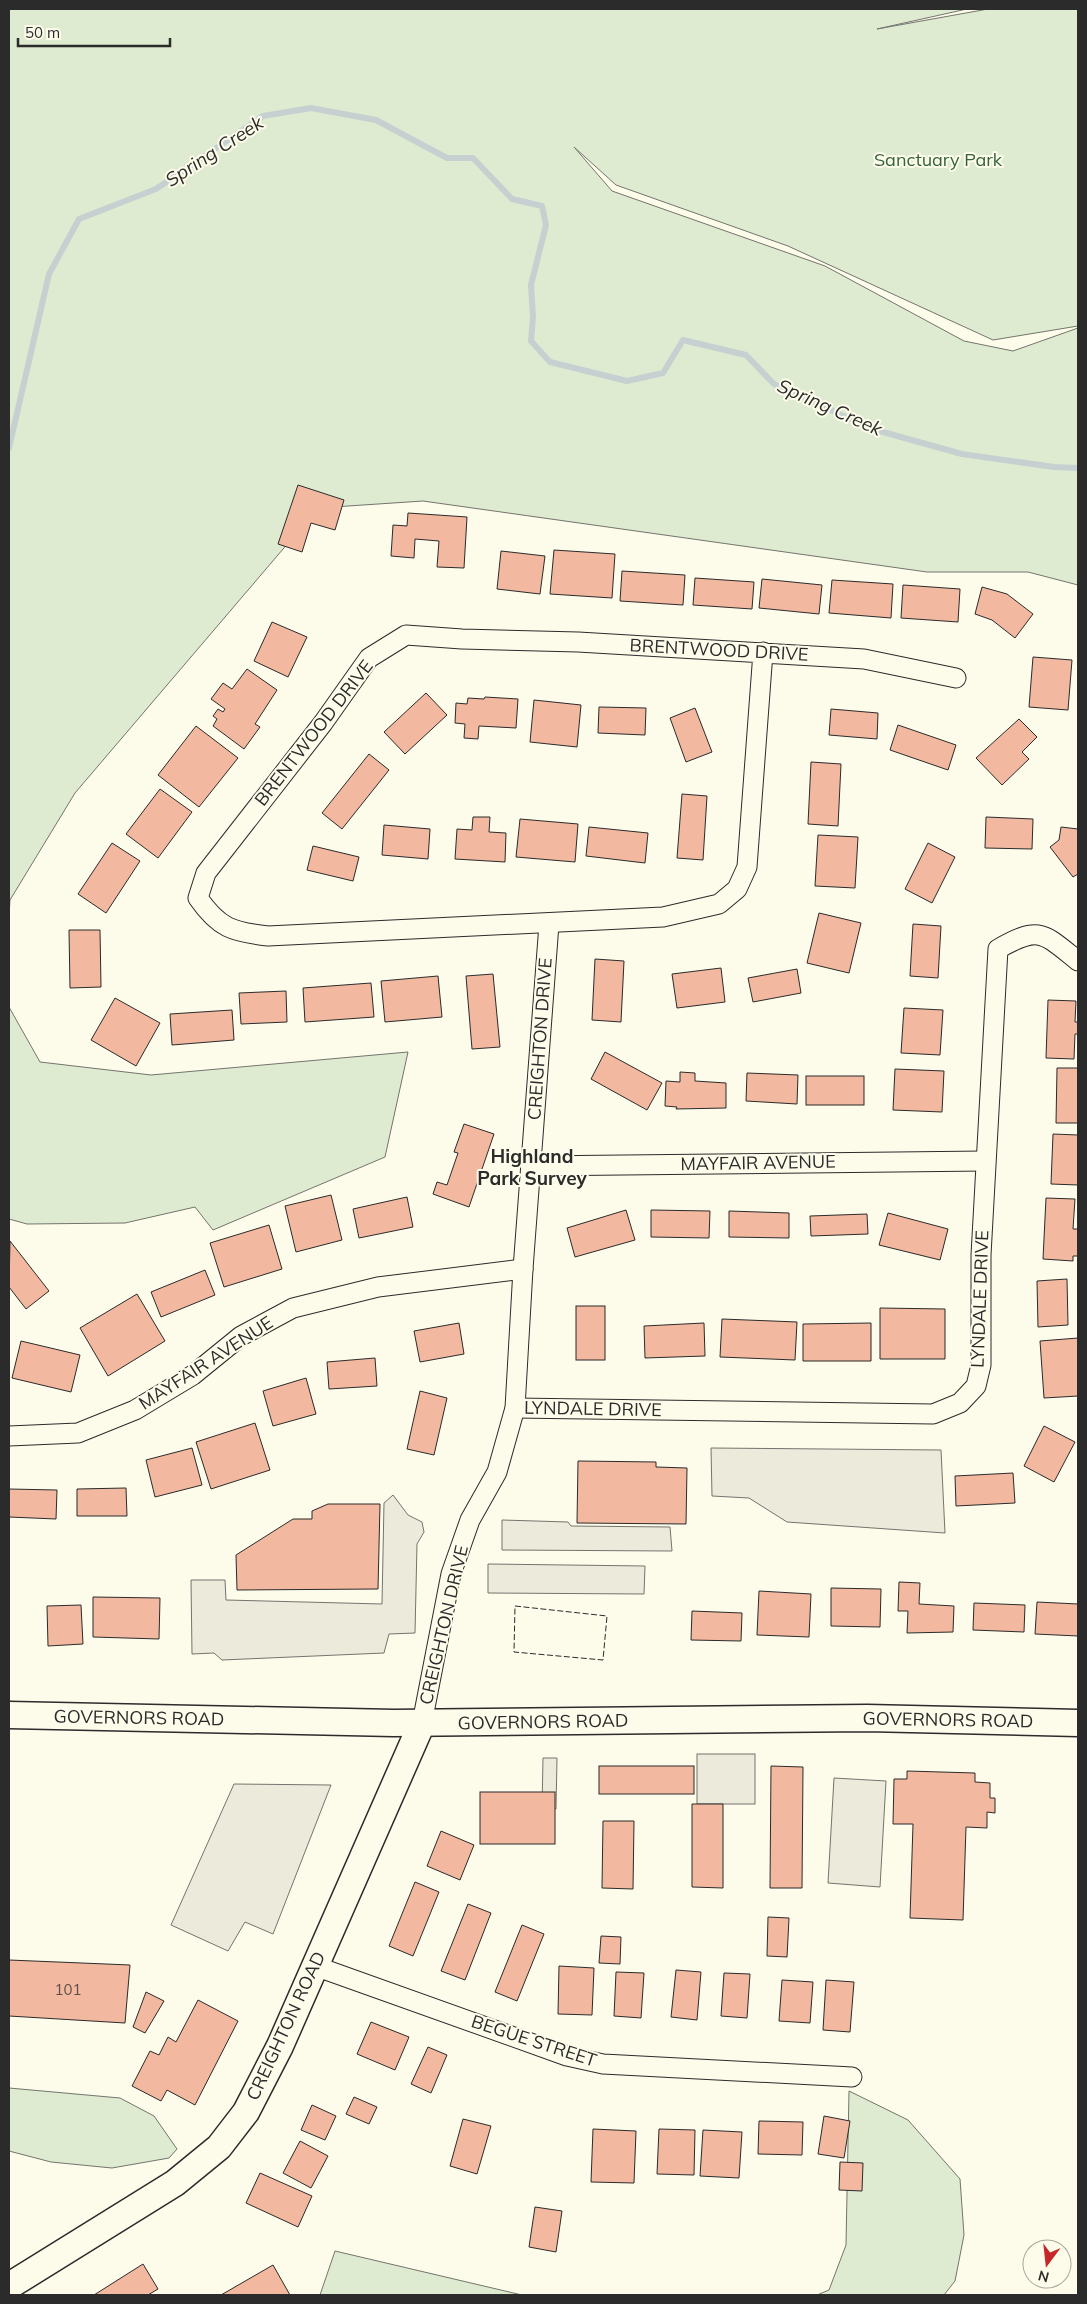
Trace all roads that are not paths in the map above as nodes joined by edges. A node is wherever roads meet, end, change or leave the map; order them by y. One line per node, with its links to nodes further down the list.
1 (763, 652): 2 (street, BRENTWOOD DRIVE); 3 (street); 3 (street, BRENTWOOD DRIVE)
2 (956, 678)
3 (549, 924): 6 (street, CREIGHTON DRIVE)
4 (1078, 961): 5 (street, LYNDALE DRIVE)
5 (985, 1161): 6 (street, MAYFAIR AVENUE); 8 (street, LYNDALE DRIVE)
6 (530, 1166): 7 (street, CREIGHTON DRIVE)
7 (522, 1269): 8 (street, CREIGHTON DRIVE); 9 (street, MAYFAIR AVENUE)
8 (515, 1408): 11 (street, CREIGHTON DRIVE)
9 (9, 1436)
10 (9, 1715): 11 (main road, GOVERNORS ROAD)
11 (422, 1723): 12 (main road, GOVERNORS ROAD); 13 (main road, CREIGHTON ROAD)
12 (1078, 1723)
13 (314, 1966): 14 (street, BEGUE STREET); 15 (main road, CREIGHTON ROAD)
14 (852, 2077)
15 (9, 2286)

